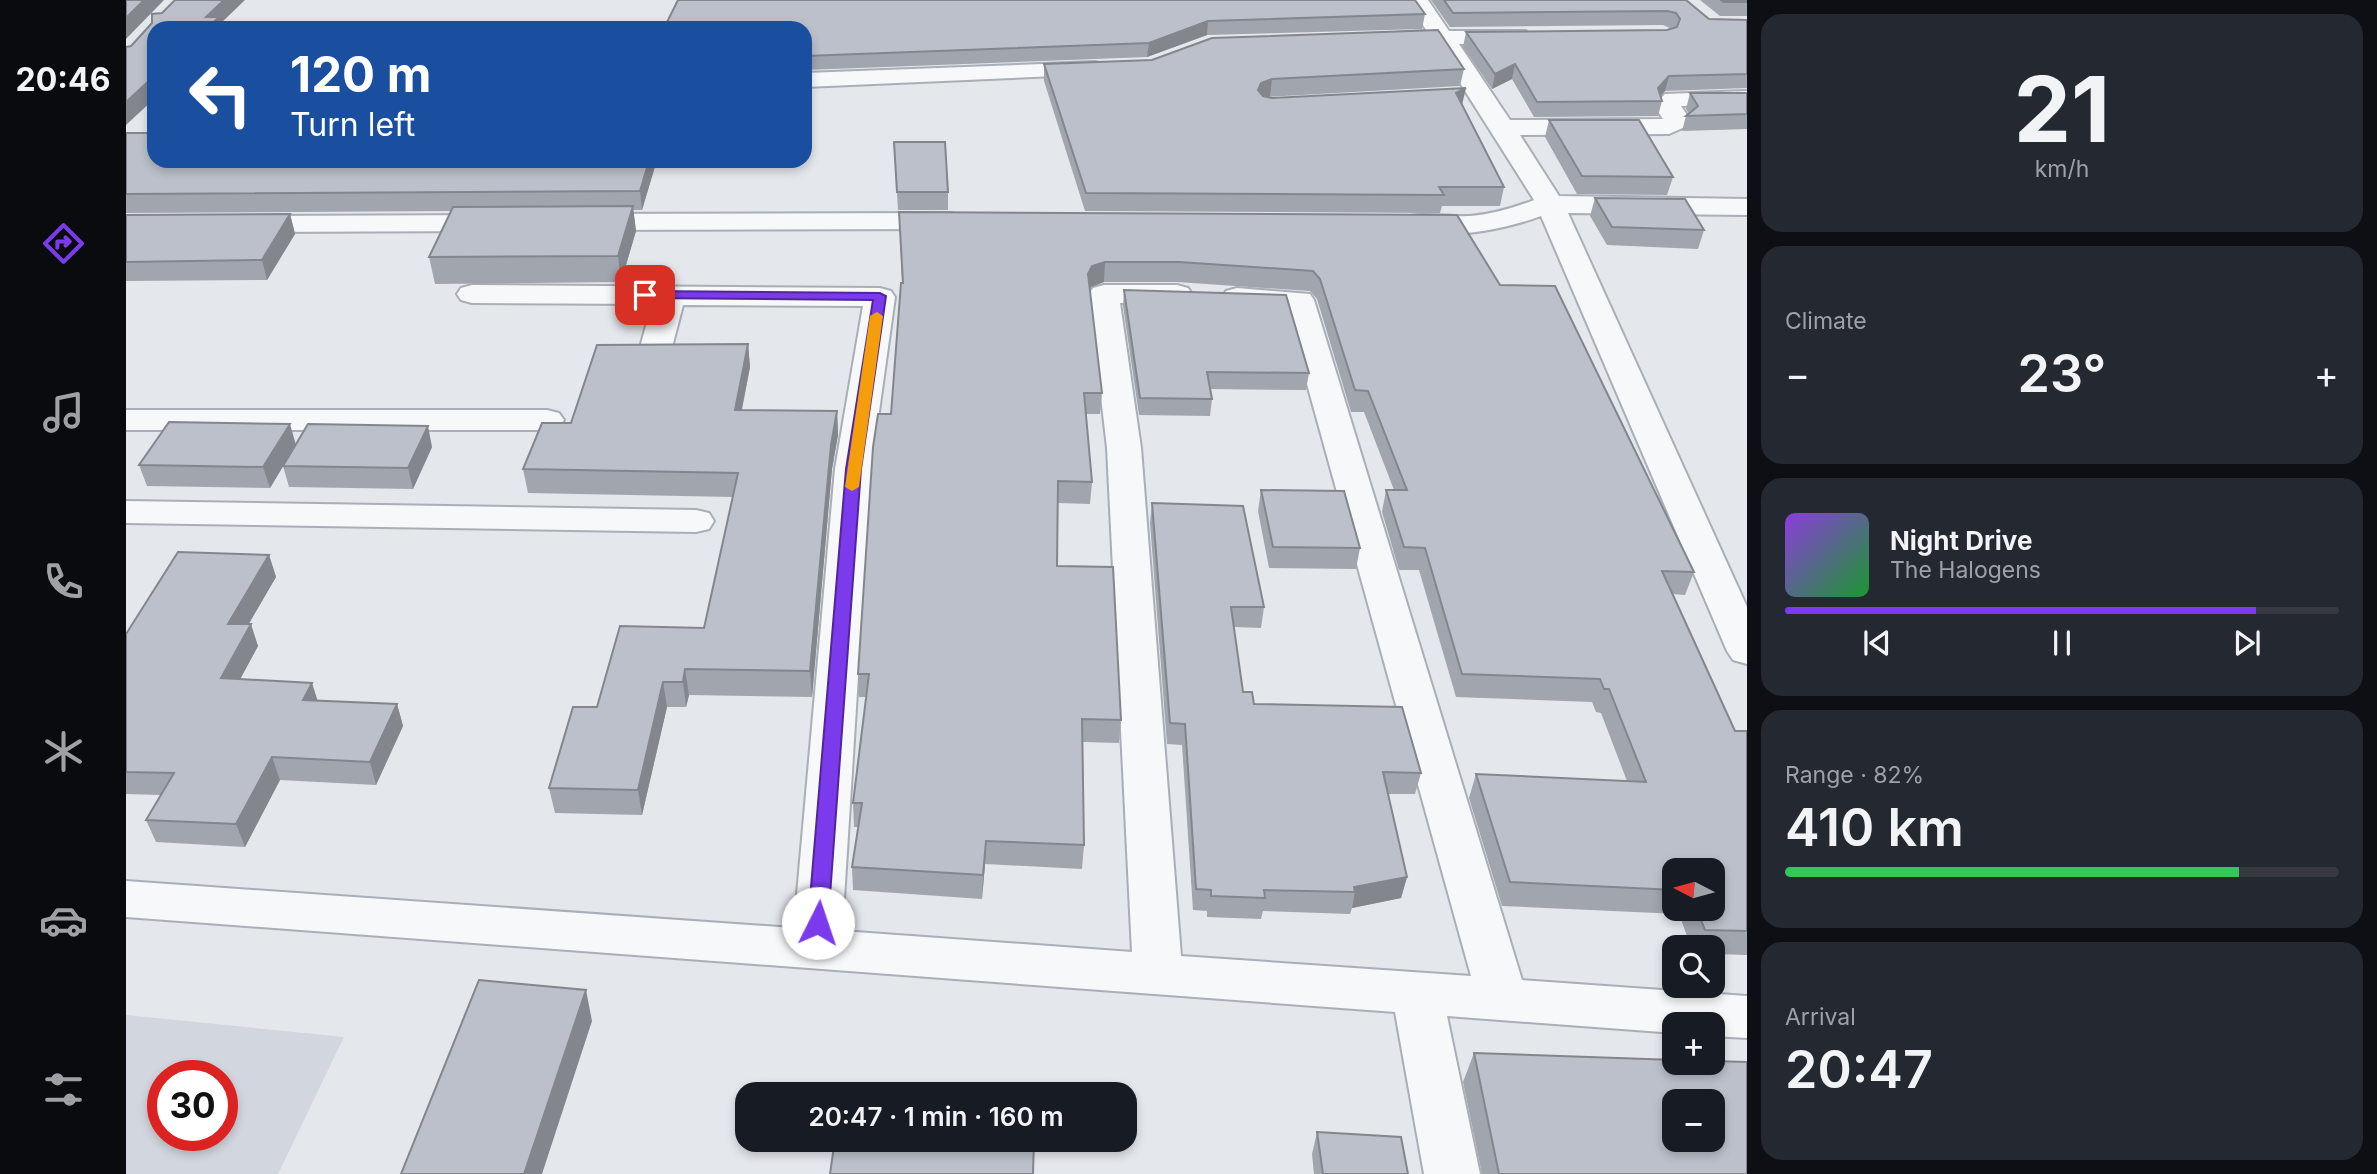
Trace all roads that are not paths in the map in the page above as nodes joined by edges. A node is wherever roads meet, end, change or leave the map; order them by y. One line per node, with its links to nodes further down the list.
1 (1417, 0): 3 (street)
2 (1538, 36): 3 (street)
3 (1441, 37): 4 (street); 8 (street)
4 (1372, 40)
5 (1124, 68): 6 (street)
6 (812, 80)
7 (1747, 97): 8 (street)
8 (1501, 128): 9 (street)
9 (1550, 204): 10 (street); 15 (street); 23 (street)
10 (1747, 207)
11 (973, 221): 13 (street)
12 (527, 222): 14 (street)
13 (554, 222)
14 (209, 224)
15 (1387, 224)
16 (471, 294): 17 (street)
17 (670, 295): 18 (street); 25 (street)
18 (655, 351)
19 (126, 420): 20 (street)
20 (547, 420)
21 (126, 512): 22 (street)
22 (696, 521)
23 (1747, 651)
24 (126, 899): 25 (street)
25 (816, 950): 26 (street)
26 (1158, 973): 27 (street); 28 (street)
27 (1417, 992): 28 (street); 30 (street)
28 (1502, 998): 29 (street)
29 (1747, 1017)
30 (1452, 1174)

